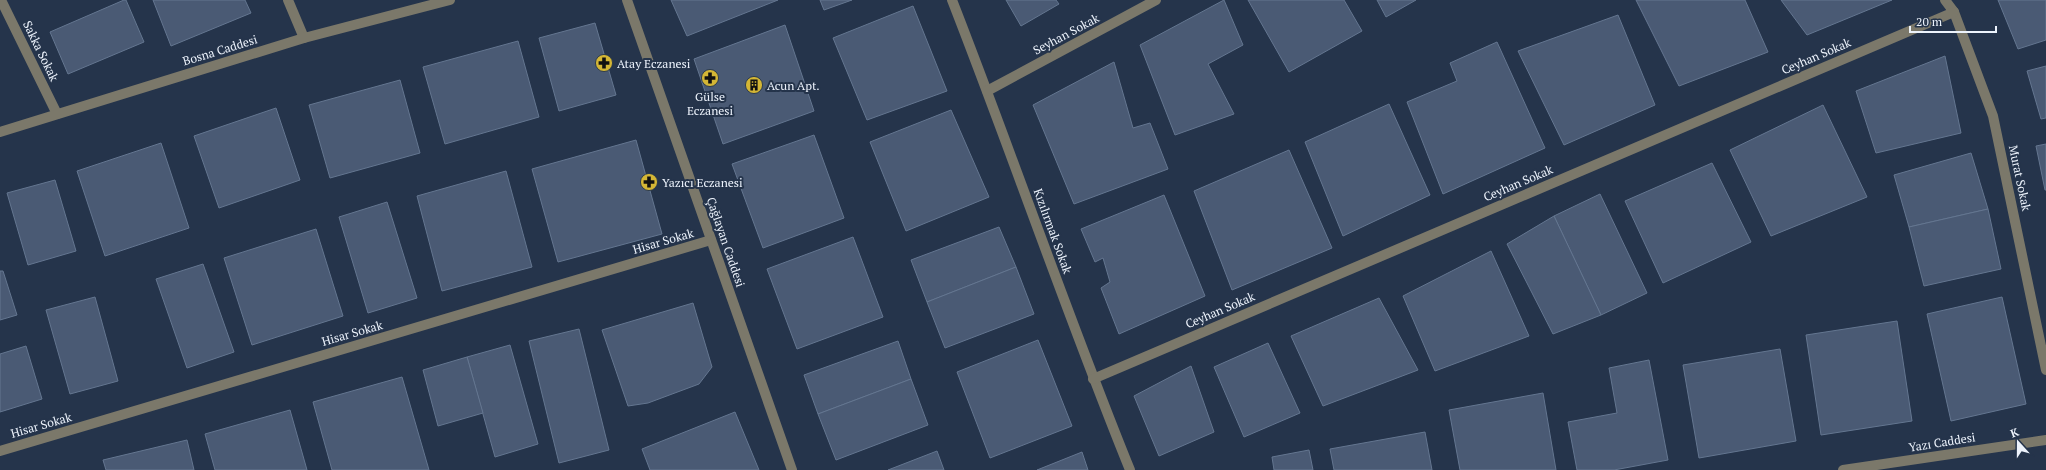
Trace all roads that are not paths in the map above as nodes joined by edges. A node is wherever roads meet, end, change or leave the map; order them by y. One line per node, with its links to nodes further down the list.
1 (1, 0): 11 (street, Sakka Sokak)
2 (288, 0): 9 (street)
3 (450, 0): 9 (street, Bosna Caddesi)
4 (627, 0): 13 (street, Çağlayan Caddesi)
5 (952, 0): 10 (street, Kızılırmak Sokak)
6 (1156, 0): 10 (street, Seyhan Sokak)
7 (1945, 0): 8 (street, Murat Sokak)
8 (1954, 12): 14 (street, Murat Sokak); 15 (street, Ceyhan Sokak)
9 (304, 38): 11 (street, Bosna Caddesi)
10 (987, 91): 15 (street, Kızılırmak Sokak)
11 (57, 114): 12 (street, Bosna Caddesi)
12 (0, 132)
13 (712, 240): 17 (street, Hisar Sokak); 18 (street, Çağlayan Caddesi)
14 (2046, 370)
15 (1093, 379): 19 (street, Kızılırmak Sokak)
16 (2046, 440): 20 (street, Yazı Caddesi)
17 (0, 451)
18 (792, 470)
19 (1130, 470)
20 (1843, 470)

